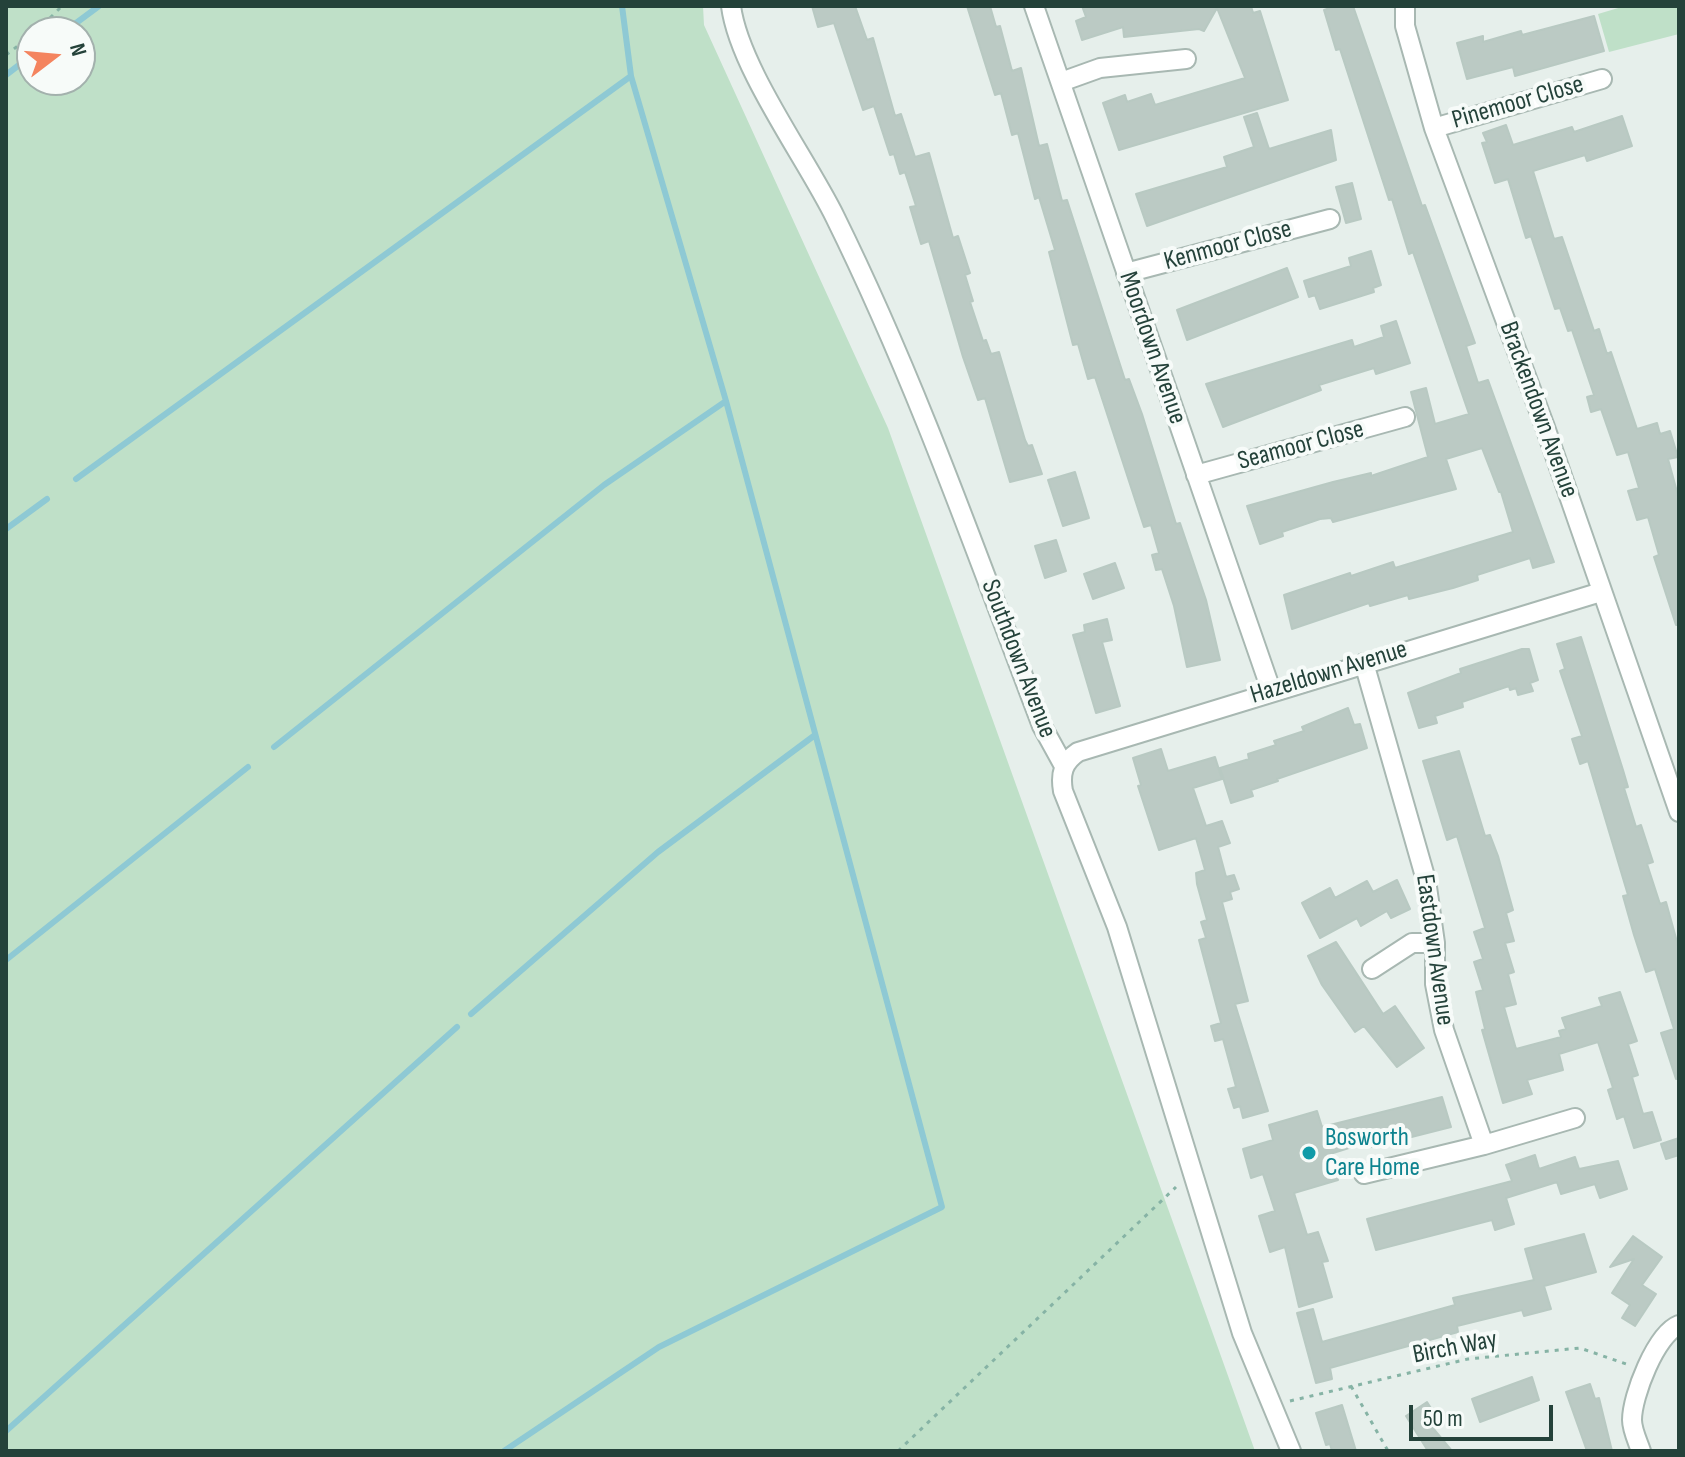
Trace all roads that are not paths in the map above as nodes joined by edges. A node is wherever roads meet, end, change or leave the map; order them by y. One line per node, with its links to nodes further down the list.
1 (731, 6): 15 (street, Southdown Avenue)
2 (1034, 6): 6 (street, Moordown Avenue)
3 (1405, 6): 7 (street, Brackendown Avenue)
4 (1186, 59): 6 (street)
5 (1602, 79): 7 (street, Pinemoor Close)
6 (1061, 82): 9 (street, Moordown Avenue)
7 (1434, 128): 12 (street, Brackendown Avenue)
8 (1330, 219): 9 (street, Kenmoor Close)
9 (1126, 273): 11 (street, Moordown Avenue)
10 (1405, 417): 11 (street, Seamoor Close)
11 (1196, 475): 14 (street, Moordown Avenue)
12 (1601, 592): 13 (street, Hazeldown Avenue); 16 (street, Brackendown Avenue)
13 (1364, 663): 14 (street, Hazeldown Avenue); 17 (street, Eastdown Avenue)
14 (1271, 690): 15 (street, Hazeldown Avenue)
15 (1064, 766): 23 (street, Southdown Avenue)
16 (1679, 812)
17 (1435, 943): 18 (street); 20 (street, Eastdown Avenue)
18 (1372, 969)
19 (1575, 1118): 20 (street)
20 (1484, 1145): 21 (street)
21 (1364, 1174)
22 (1679, 1325): 24 (street)
23 (1291, 1451)
24 (1641, 1451)

